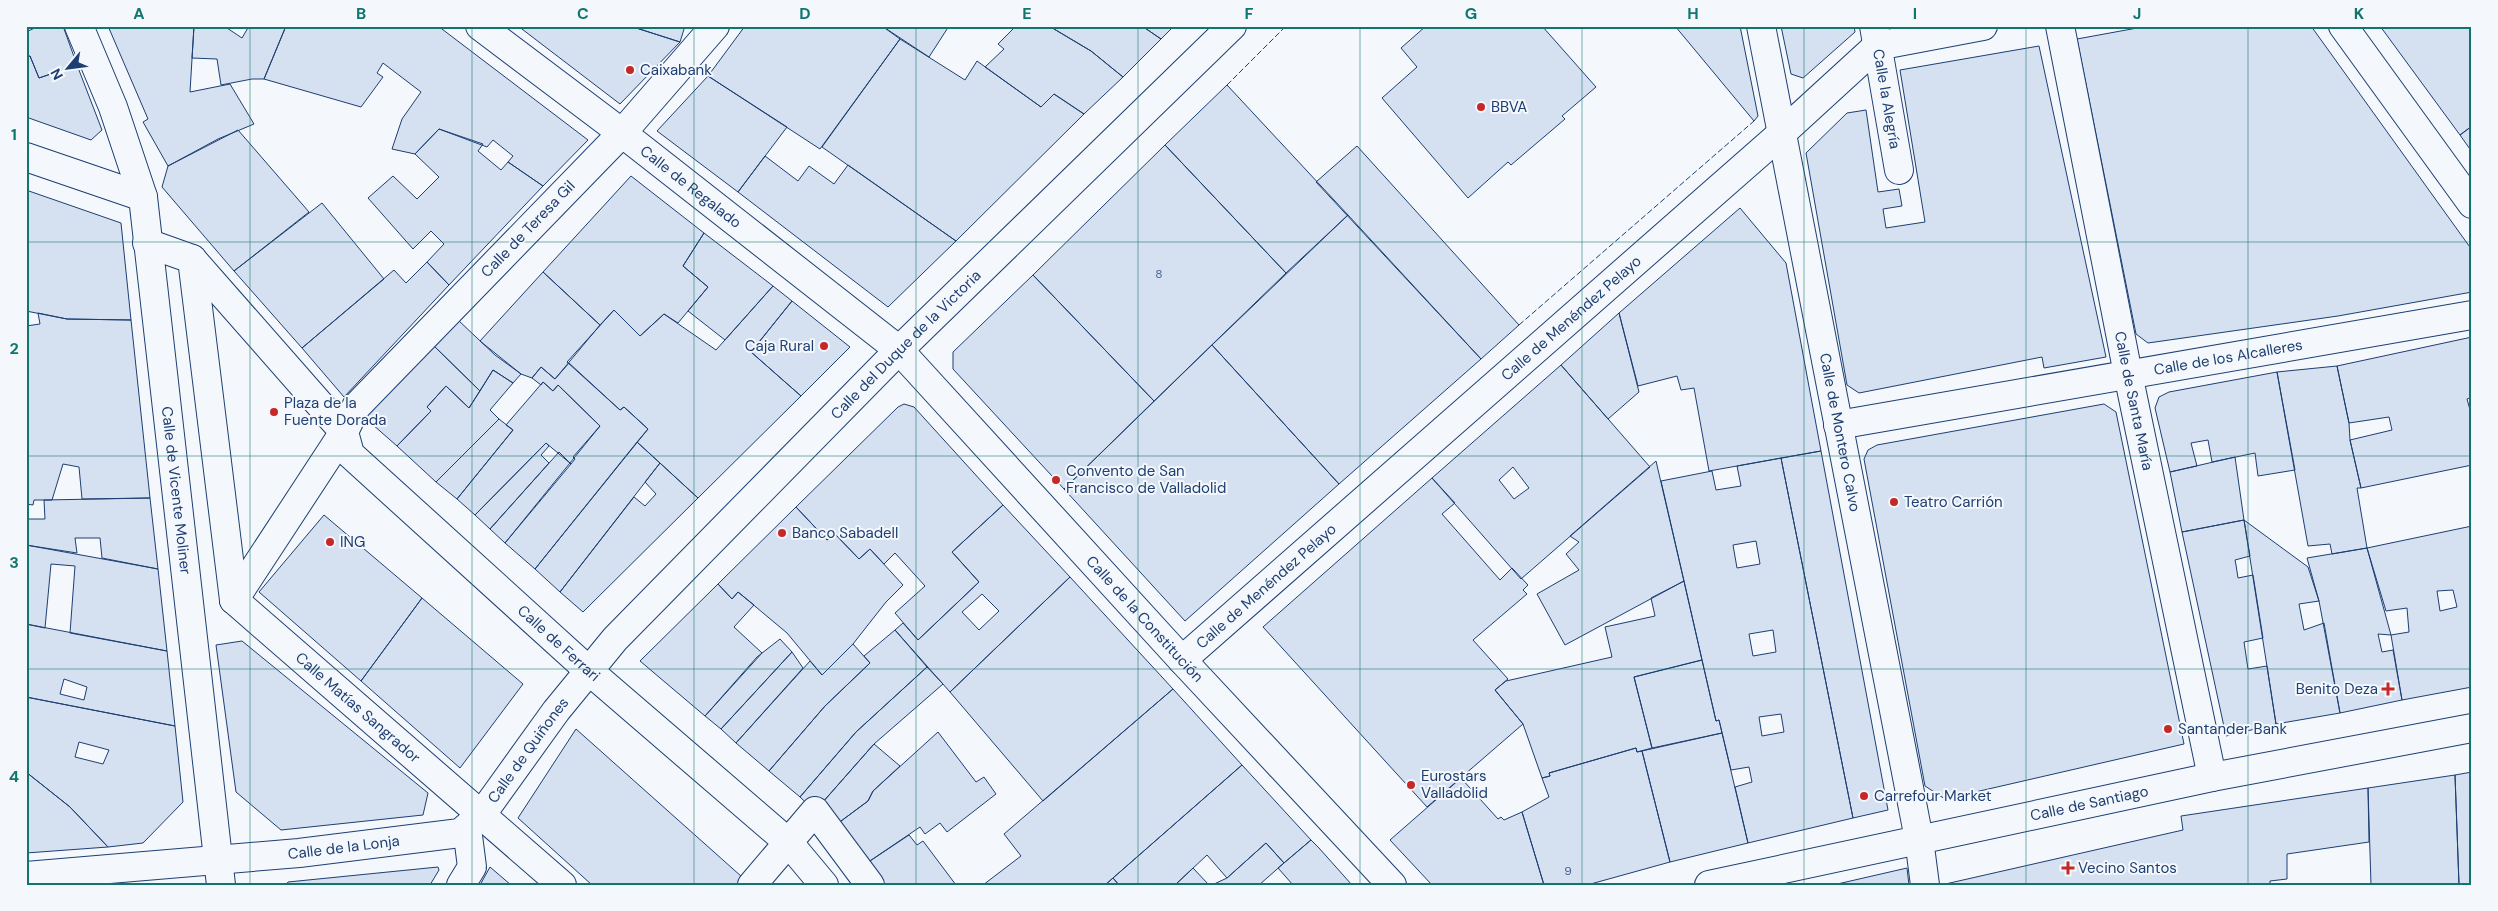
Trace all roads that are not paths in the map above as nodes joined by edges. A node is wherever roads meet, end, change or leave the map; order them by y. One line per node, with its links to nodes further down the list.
1 (79, 26): 14 (street, Calle de Vicente Moliner)
2 (480, 26): 10 (street, Calle de Regalado)
3 (715, 26): 10 (street, Calle de Teresa Gil)
4 (1232, 26): 19 (street, Calle del Duque de la Victoria)
5 (1761, 26): 11 (street, Calle de Montero Calvo)
6 (1983, 26): 9 (street)
7 (2060, 26): 20 (street, Calle de Santa María)
8 (2343, 26): 15 (street)
9 (1875, 36): 11 (street, Calle de Menéndez Pelayo); 13 (street, Calle la Alegría)
10 (622, 133): 19 (street, Calle de Regalado); 22 (street, Calle de Teresa Gil)
11 (1782, 133): 21 (street, Calle de Montero Calvo); 24 (street, Calle de Menéndez Pelayo)
12 (26, 157): 14 (street)
13 (1899, 170)
14 (143, 197): 16 (street, Calle de Vicente Moliner)
15 (2472, 204)
16 (147, 243): 17 (street); 31 (street, Calle de Vicente Moliner)
17 (192, 259): 22 (street); 23 (street)
18 (2472, 315): 20 (street, Calle de los Alcalleres)
19 (899, 350): 24 (street, Calle de la Constitución); 25 (street, Calle del Duque de la Victoria)
20 (2128, 374): 21 (street, Calle de los Alcalleres); 27 (street, Calle de Santa María)
21 (1838, 425): 29 (street, Calle de Montero Calvo)
22 (344, 432): 23 (street); 25 (street, Calle de Ferrari)
23 (234, 600): 28 (street, Calle Matías Sangrador)
24 (1182, 660): 39 (street, Calle de la Constitución)
25 (588, 670): 28 (street, Calle de Quiñones); 30 (street, Calle de Ferrari)
26 (2472, 728): 27 (street, Calle de Santiago)
27 (2212, 776): 29 (street, Calle de Santiago)
28 (474, 821): 31 (street, Calle de la Lonja); 34 (street); 35 (street, Calle Matías Sangrador)
29 (1919, 839): 33 (street, Calle de Santiago); 40 (street, Calle de Montero Calvo)
30 (789, 843): 36 (street); 37 (street, Calle de Ferrari); 38 (street)
31 (220, 872): 32 (street, Calle de la Lonja)
32 (26, 876)
33 (1721, 883)
34 (461, 885)
35 (562, 885)
36 (752, 885)
37 (824, 885)
38 (870, 885)
39 (1392, 885)
40 (1925, 885)

